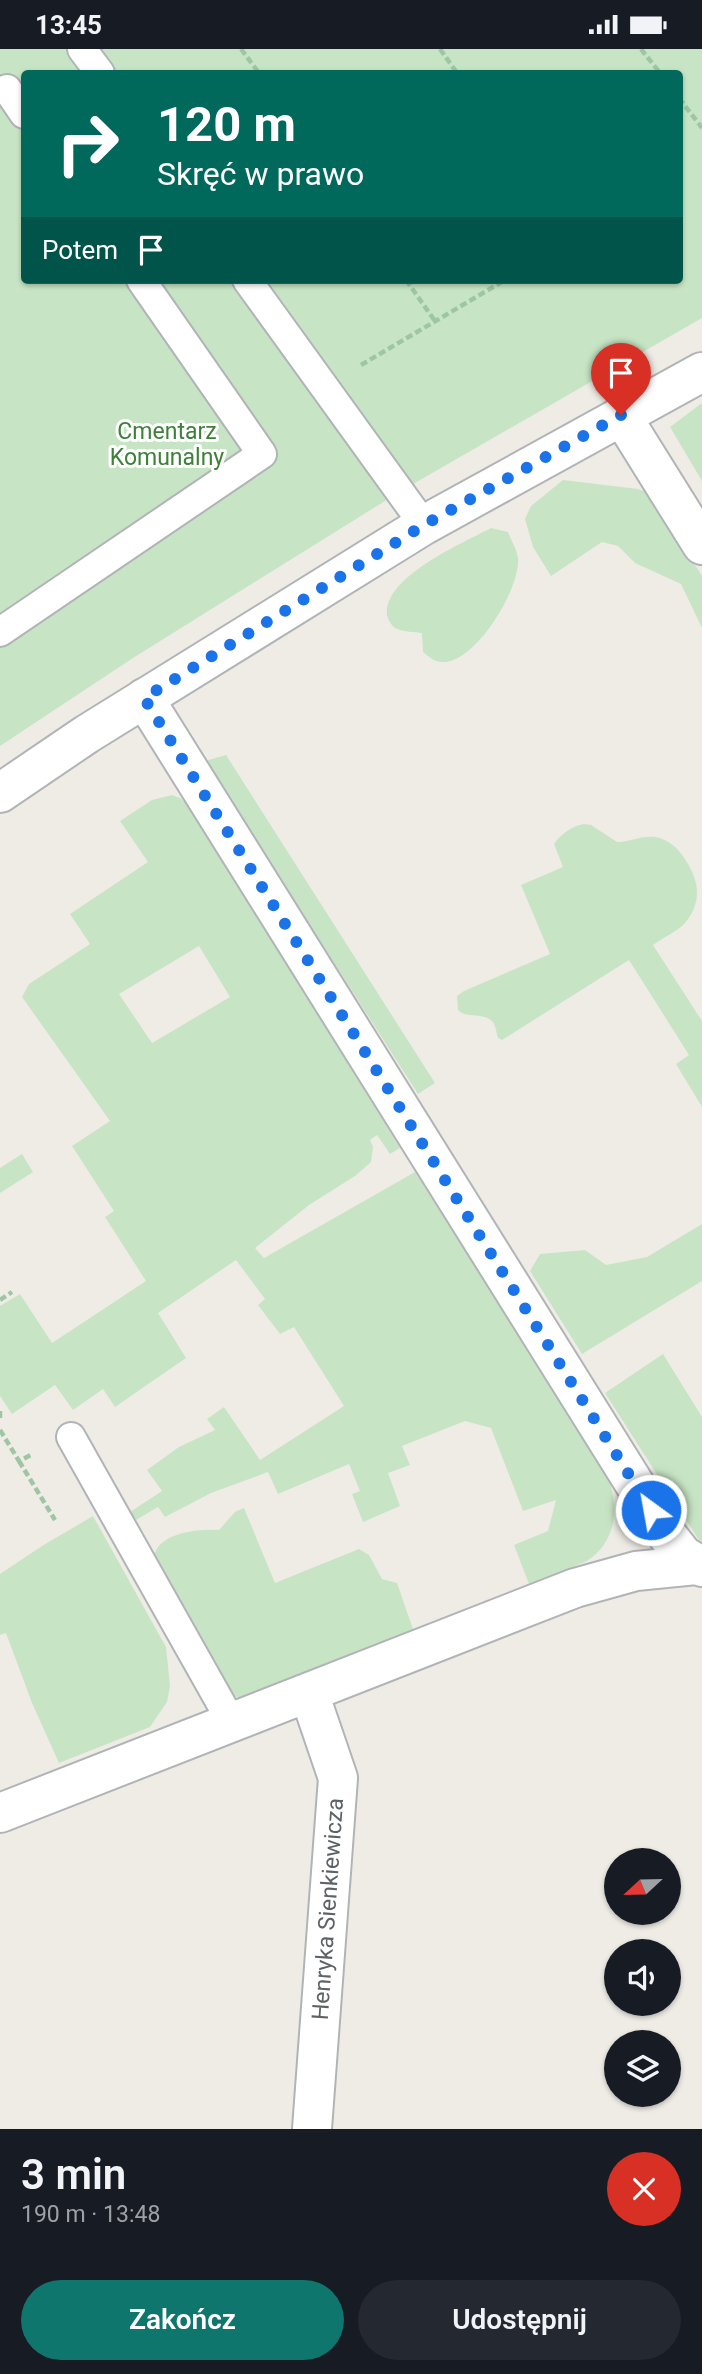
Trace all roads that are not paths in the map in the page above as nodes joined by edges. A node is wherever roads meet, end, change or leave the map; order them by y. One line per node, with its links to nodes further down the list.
1 (82, 49): 2 (lane)
2 (98, 70)
3 (2, 88): 4 (lane)
4 (21, 110)
5 (144, 284): 11 (lane)
6 (250, 284): 9 (lane)
7 (702, 372): 8 (street)
8 (621, 415): 9 (street); 10 (street)
9 (424, 525): 12 (street)
10 (702, 545)
11 (0, 632)
12 (144, 698): 13 (street); 15 (street)
13 (0, 793)
14 (71, 1437): 17 (lane)
15 (699, 1566): 16 (street)
16 (309, 1693): 17 (street); 19 (street, Henryka Sienkiewicza)
17 (232, 1724): 18 (street)
18 (0, 1814)
19 (312, 2129)

